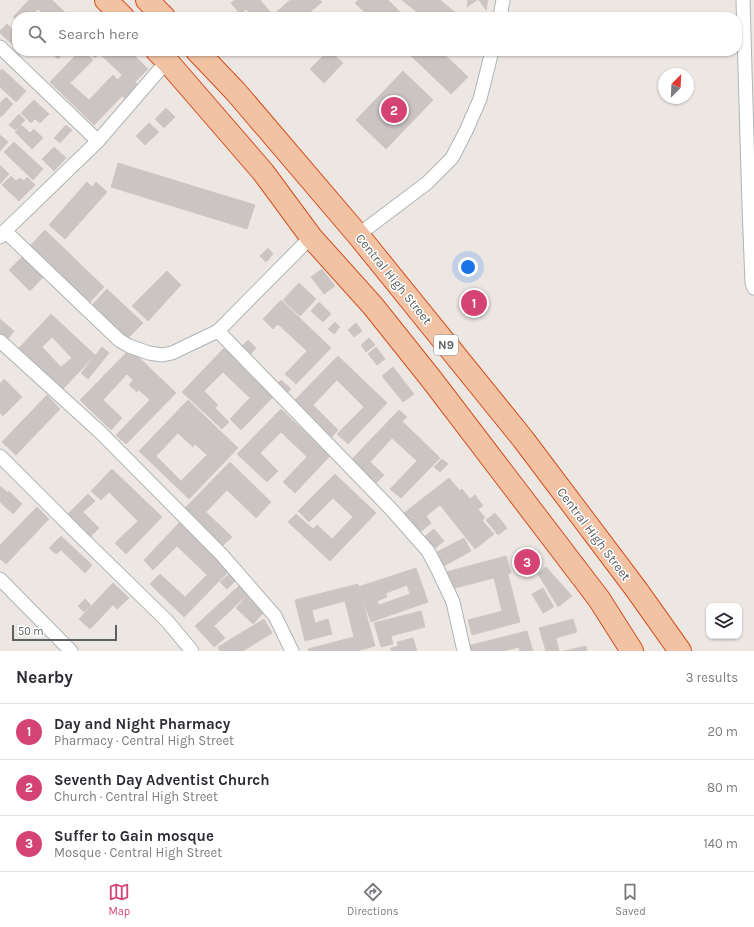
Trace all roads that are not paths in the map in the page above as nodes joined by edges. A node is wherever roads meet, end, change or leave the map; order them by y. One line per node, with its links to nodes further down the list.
1 (106, 0): 5 (highway)
2 (147, 0): 6 (highway)
3 (503, 0): 7 (street)
4 (743, 0): 16 (street)
5 (118, 12)
6 (159, 12)
7 (501, 12)
8 (0, 47): 12 (street)
9 (162, 56): 12 (street); 15 (highway, N9)
10 (202, 56): 14 (highway, Central High Street / N9)
11 (491, 56): 14 (street)
12 (98, 141): 13 (street)
13 (3, 234): 17 (street)
14 (358, 235): 26 (highway, Central High Street / N9)
15 (310, 237): 17 (street); 25 (highway, N9)
16 (754, 288)
17 (218, 331): 24 (street)
18 (0, 341): 23 (street)
19 (0, 456): 22 (street)
20 (0, 579): 21 (street)
21 (71, 651)
22 (192, 651)
23 (292, 651)
24 (464, 651)
25 (632, 651)
26 (680, 651)

